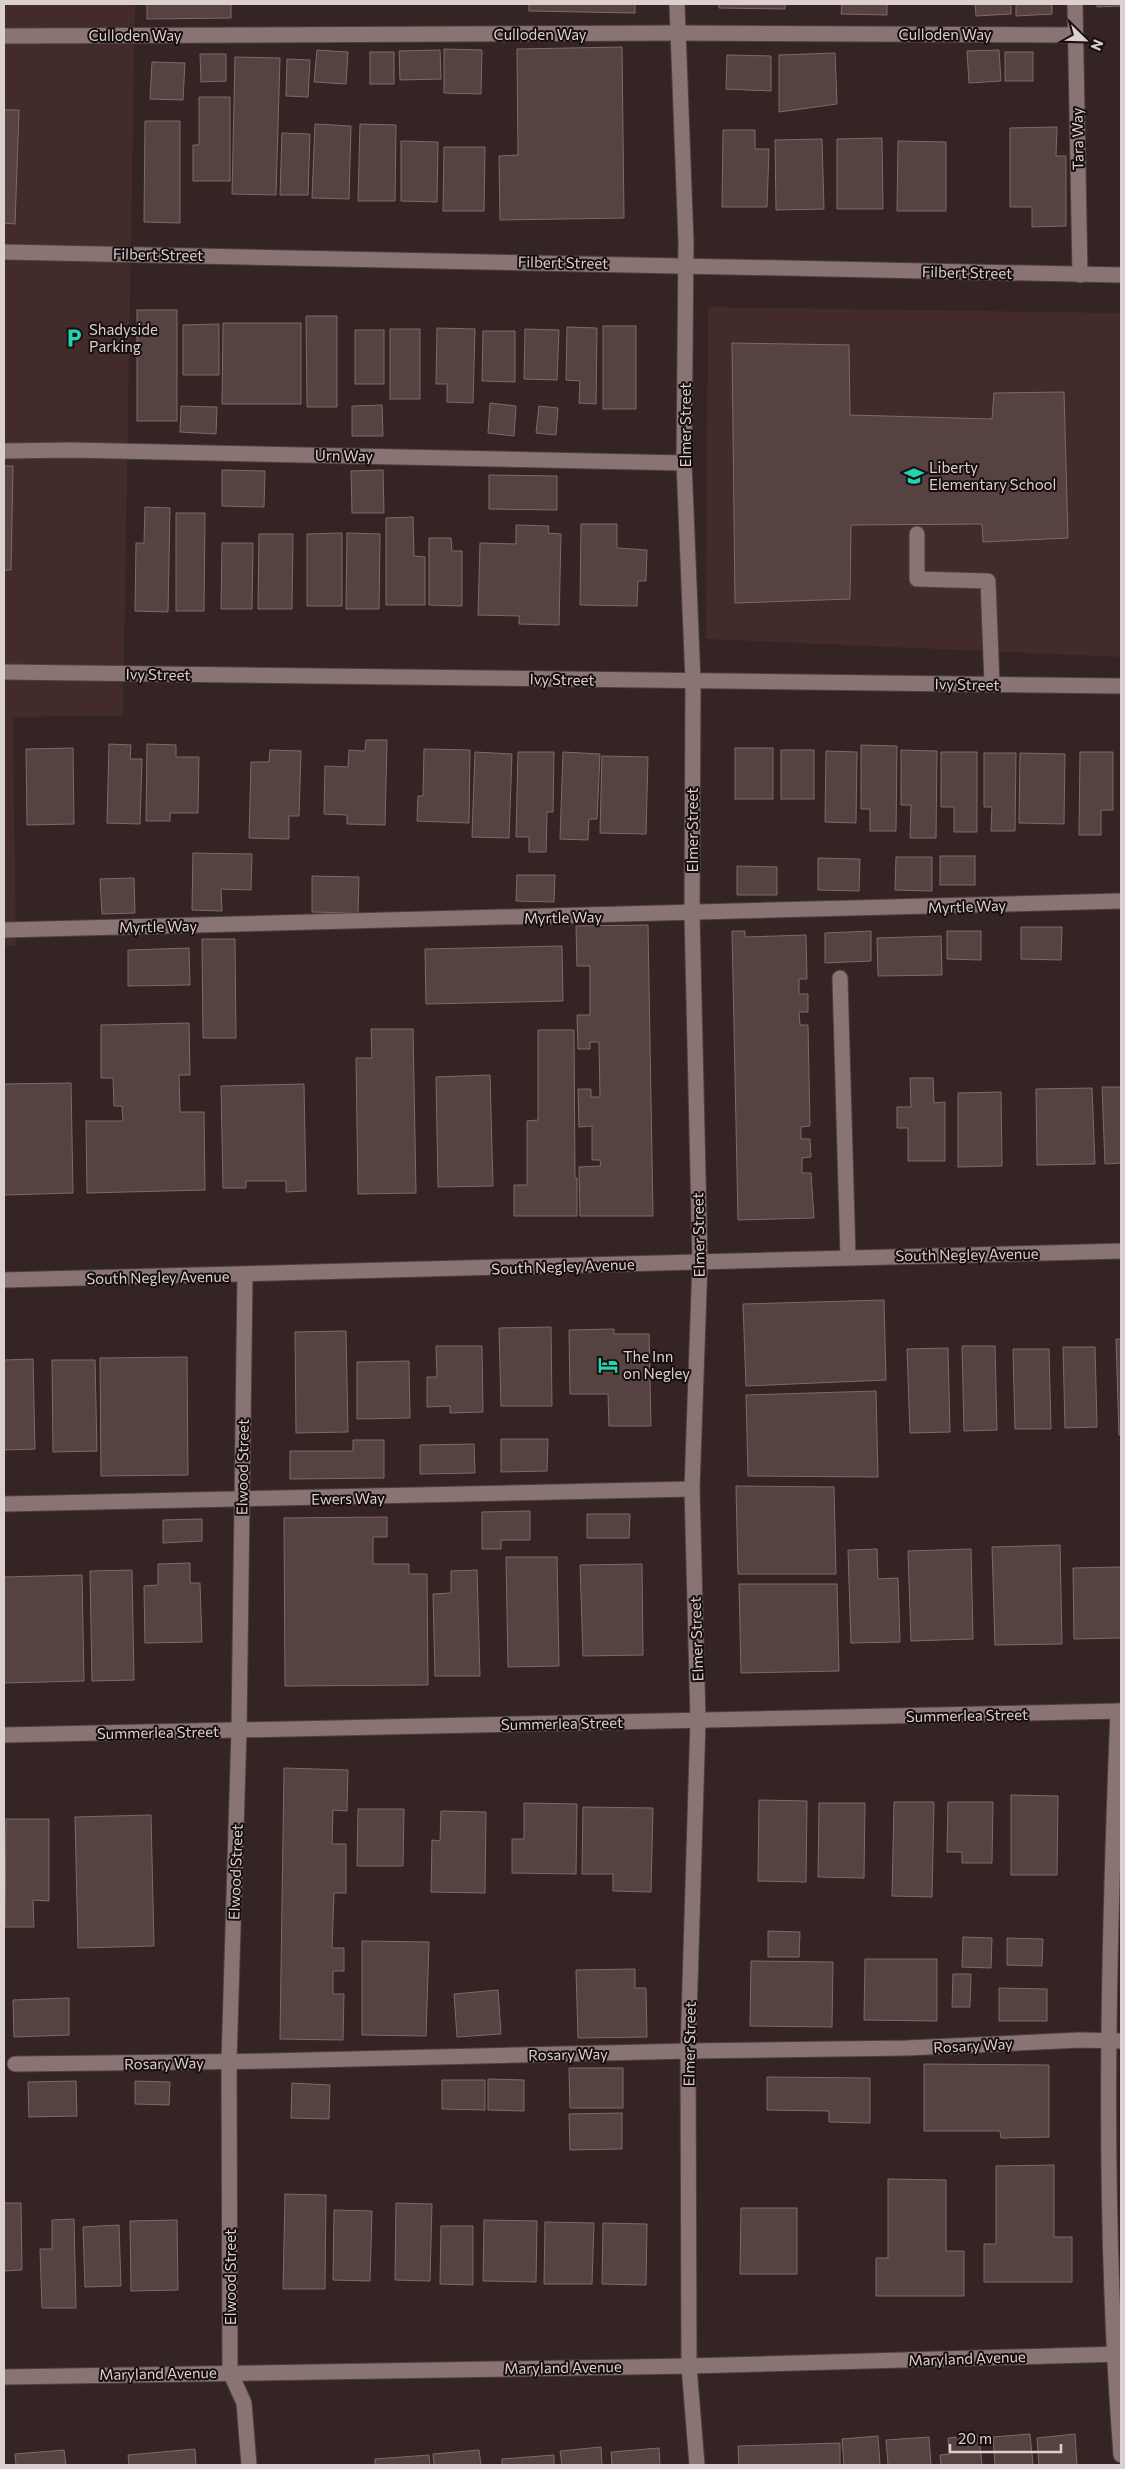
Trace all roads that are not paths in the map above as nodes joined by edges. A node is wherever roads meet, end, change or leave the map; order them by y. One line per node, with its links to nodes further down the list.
1 (677, 4): 3 (street, Elmer Street)
2 (1075, 4): 4 (street, Tara Way)
3 (678, 33): 4 (street, Culloden Way); 5 (street, Culloden Way); 7 (street, Elmer Street)
4 (1076, 35): 8 (street, Tara Way)
5 (4, 36)
6 (4, 252): 7 (street, Filbert Street)
7 (686, 266): 8 (street, Filbert Street); 11 (street, Elmer Street)
8 (1080, 275): 9 (street, Filbert Street)
9 (1121, 275)
10 (4, 451): 11 (street, Urn Way)
11 (684, 463): 14 (street, Elmer Street)
12 (917, 534): 15 (street)
13 (4, 672): 14 (street, Ivy Street)
14 (693, 681): 15 (street, Ivy Street); 18 (street, Elmer Street)
15 (992, 684): 16 (street, Ivy Street)
16 (1121, 686)
17 (1121, 901): 18 (street, Myrtle Way)
18 (692, 914): 19 (street, Myrtle Way); 23 (street, Elmer Street)
19 (4, 930)
20 (840, 978): 22 (street)
21 (1121, 1251): 22 (street, South Negley Avenue)
22 (848, 1257): 23 (street, South Negley Avenue)
23 (700, 1262): 24 (street, South Negley Avenue); 26 (street, Elmer Street)
24 (244, 1276): 25 (street, South Negley Avenue); 27 (street, Elwood Street)
25 (4, 1280)
26 (692, 1490): 27 (street, Ewers Way); 30 (street, Elmer Street)
27 (241, 1501): 28 (street, Ewers Way); 31 (street, Elwood Street)
28 (4, 1504)
29 (1119, 1711): 30 (street, Summerlea Street); 33 (street)
30 (698, 1720): 31 (street, Summerlea Street); 34 (street, Elmer Street)
31 (239, 1730): 32 (street, Summerlea Street); 35 (street, Elwood Street)
32 (4, 1735)
33 (1115, 2042): 34 (street, Rosary Way); 37 (street)
34 (688, 2051): 35 (street, Rosary Way); 38 (street, Elmer Street)
35 (228, 2062): 36 (street, Rosary Way); 39 (street, Elwood Street)
36 (15, 2064)
37 (1118, 2354): 38 (street, Maryland Avenue); 41 (street)
38 (689, 2366): 39 (street, Maryland Avenue); 43 (street, Elmer Street)
39 (230, 2372): 40 (street, Maryland Avenue); 42 (street, Elwood Street)
40 (4, 2377)
41 (1121, 2456)
42 (249, 2465)
43 (697, 2465)

